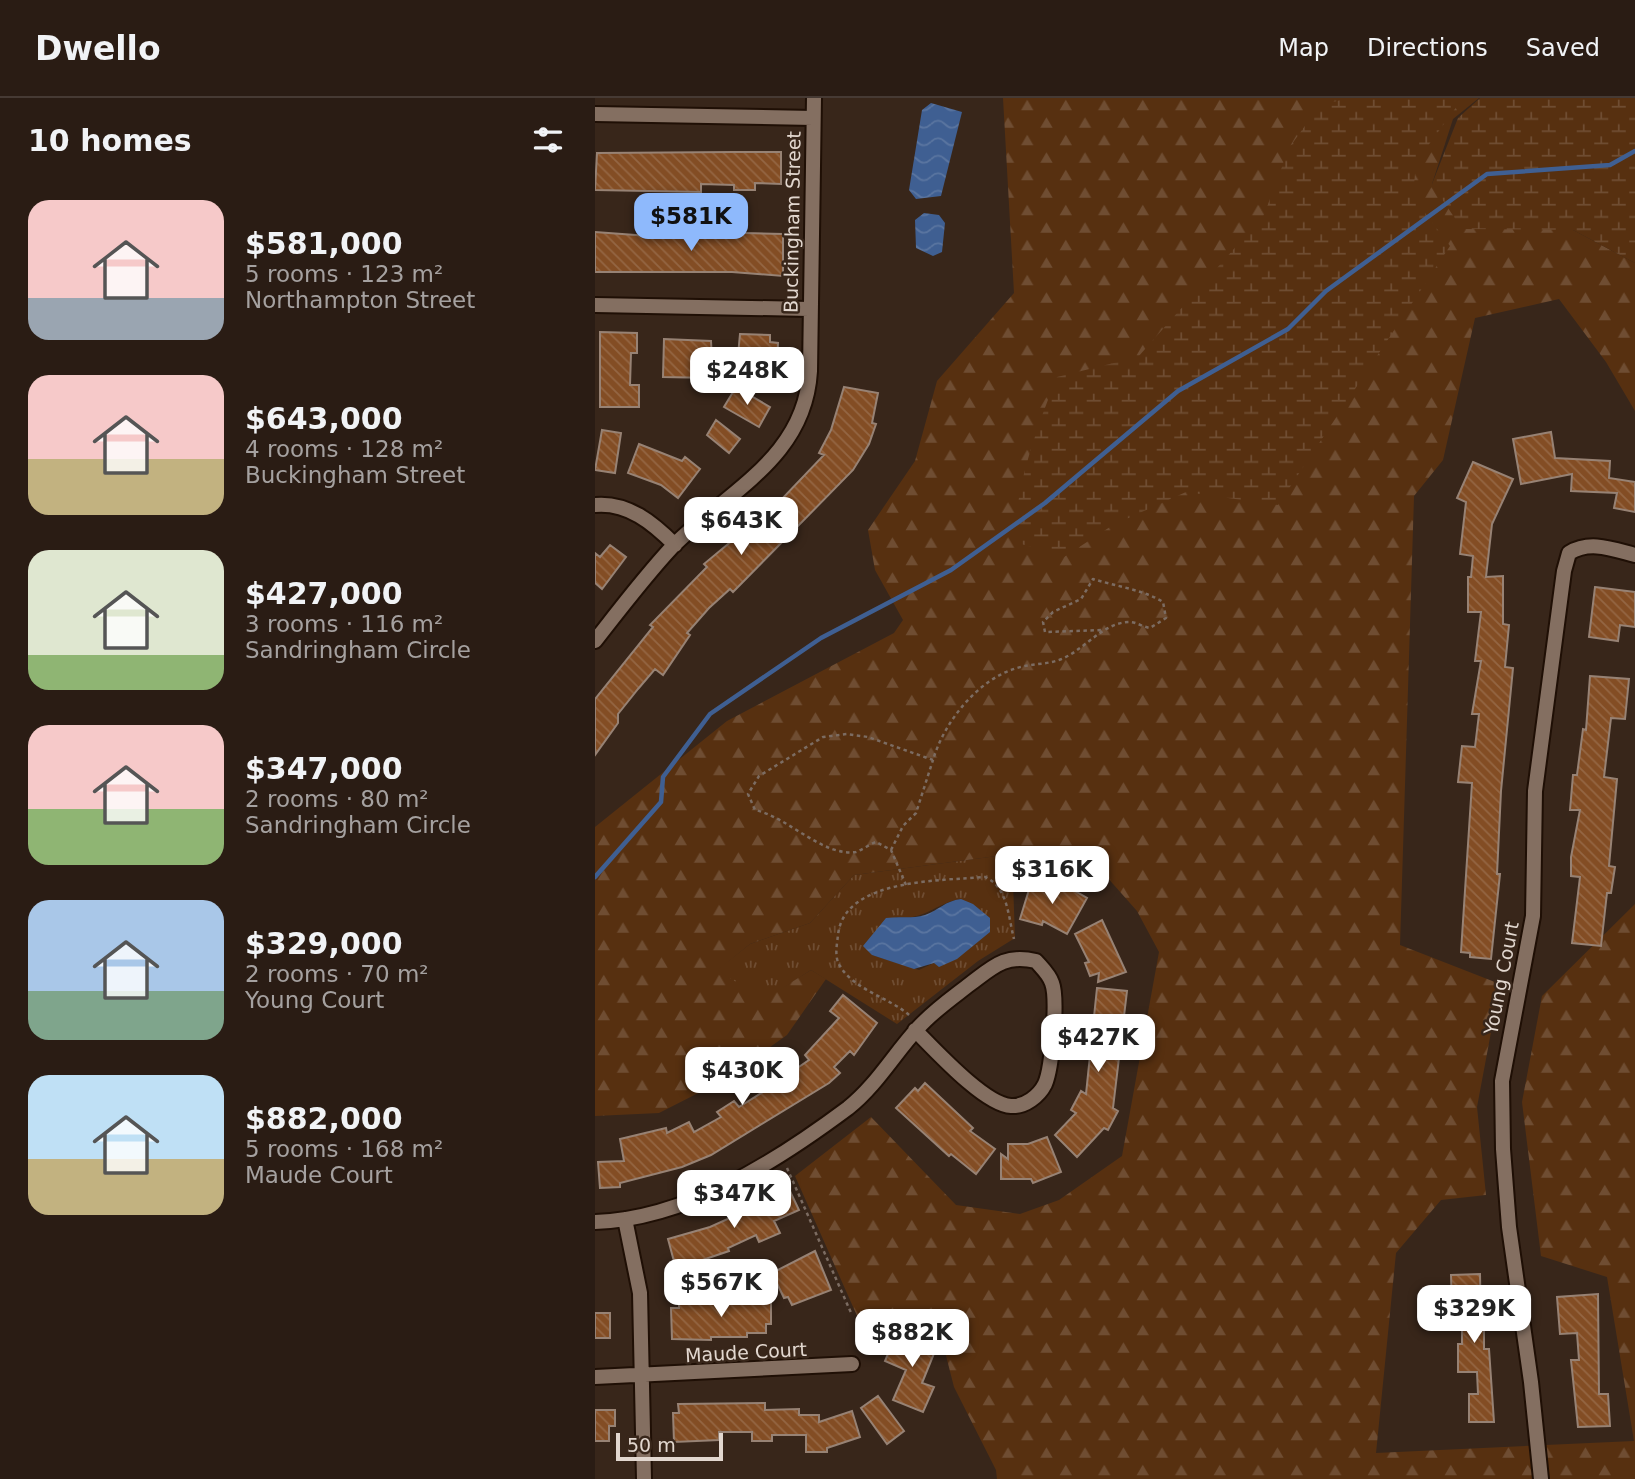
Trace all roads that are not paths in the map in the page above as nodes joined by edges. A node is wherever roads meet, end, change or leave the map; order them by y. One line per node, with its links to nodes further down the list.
1 (814, 98): 3 (street, Buckingham Street)
2 (595, 114): 3 (street)
3 (813, 118): 5 (street, Buckingham Street)
4 (595, 305): 5 (street)
5 (809, 309): 7 (street, Buckingham Street)
6 (595, 505): 7 (street)
7 (675, 545): 9 (street, Buckingham Street)
8 (1635, 555): 17 (street, Young Court)
9 (595, 641)
10 (915, 1030): 10 (street); 11 (street)
11 (625, 1219): 12 (street); 14 (street)
12 (595, 1222)
13 (852, 1364): 14 (street, Maude Court)
14 (642, 1376): 15 (street, Maude Court); 16 (street)
15 (595, 1377)
16 (645, 1479)
17 (1541, 1479)

